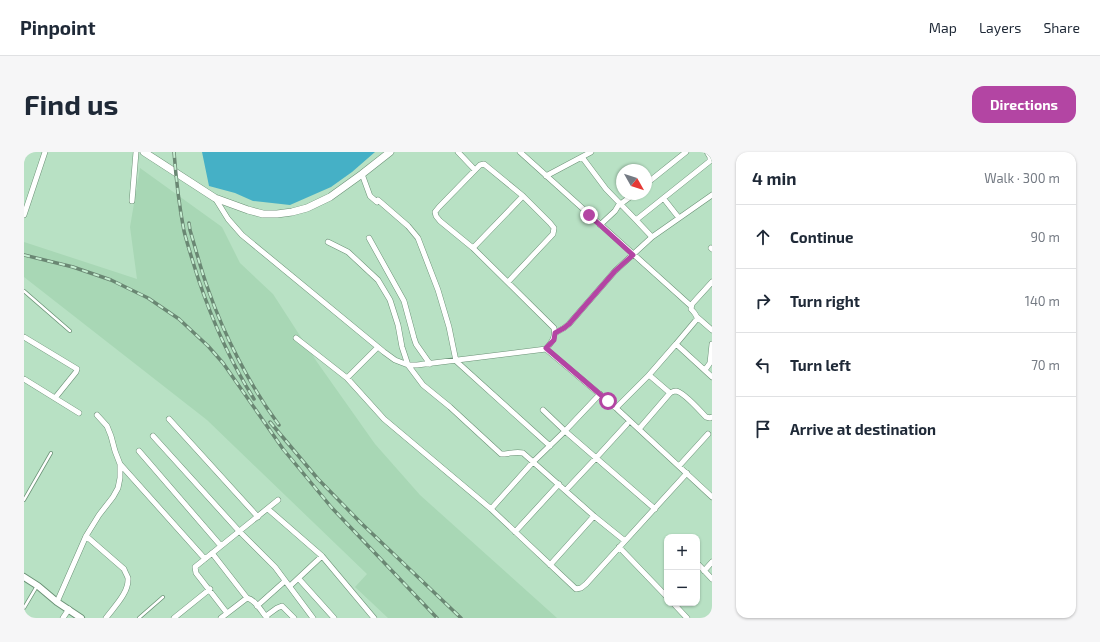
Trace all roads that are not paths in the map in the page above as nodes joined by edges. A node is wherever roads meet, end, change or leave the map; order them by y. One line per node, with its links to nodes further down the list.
1 (44, 152): 22 (street)
2 (136, 152): 20 (street)
3 (144, 152): 17 (main road)
4 (390, 152): 12 (main road)
5 (458, 152): 11 (street)
6 (520, 152): 13 (street)
7 (591, 152): 10 (street)
8 (686, 152): 14 (street)
9 (707, 152): 18 (street)
10 (582, 157): 13 (street); 21 (street)
11 (475, 170): 16 (street); 29 (street)
12 (362, 174): 17 (main road); 45 (street)
13 (546, 176): 25 (street)
14 (652, 179)
15 (712, 195): 23 (street)
16 (523, 196): 29 (street); 31 (street)
17 (215, 198): 43 (street)
18 (664, 199): 23 (street); 24 (street)
19 (626, 200): 21 (street)
20 (132, 201)
21 (621, 204): 24 (street); 25 (street)
22 (24, 214)
23 (679, 218): 26 (street)
24 (636, 220): 26 (street)
25 (600, 225): 30 (street)
26 (652, 237): 30 (street)
27 (369, 238): 46 (street)
28 (328, 242): 47 (street)
29 (473, 248): 31 (street)
30 (633, 255): 34 (street); 38 (street)
31 (508, 282): 38 (street)
32 (712, 282): 34 (street)
33 (24, 291): 37 (lane)
34 (691, 306): 35 (street)
35 (697, 317): 36 (street); 41 (street)
36 (712, 330)
37 (70, 331)
38 (555, 333): 44 (street)
39 (24, 337): 55 (street)
40 (296, 338): 51 (street)
41 (676, 344): 48 (street); 49 (street)
42 (712, 344): 48 (street)
43 (378, 347): 47 (street); 51 (street)
44 (546, 348): 45 (street); 54 (street)
45 (456, 361): 46 (street); 67 (street)
46 (430, 364): 47 (street)
47 (408, 365): 71 (street)
48 (705, 370): 50 (street)
49 (649, 375): 53 (street); 56 (street)
50 (712, 377)
51 (347, 378): 81 (street)
52 (24, 379): 55 (street)
53 (670, 393): 60 (street); 63 (street)
54 (600, 394): 56 (street); 64 (street)
55 (56, 398): 58 (street)
56 (616, 408): 63 (street)
57 (543, 410): 64 (street)
58 (79, 413)
59 (97, 416): 72 (street)
60 (712, 418)
61 (169, 419): 84 (street)
62 (627, 424): 70 (street)
63 (639, 429): 73 (street)
64 (565, 431): 67 (street); 70 (street)
65 (708, 434): 73 (street)
66 (153, 436): 85 (street)
67 (550, 446): 71 (street)
68 (139, 451): 89 (street)
69 (51, 453): 78 (lane)
70 (596, 458): 76 (street); 82 (street)
71 (533, 462): 75 (street); 81 (street)
72 (120, 464): 87 (street); 93 (street)
73 (679, 466): 74 (street)
74 (687, 473): 77 (street); 82 (street)
75 (559, 484): 76 (street); 86 (street)
76 (566, 490): 83 (street)
77 (712, 497)
78 (24, 500)
79 (278, 500): 80 (street)
80 (268, 509): 84 (street); 92 (street)
81 (490, 509): 86 (street)
82 (655, 509): 88 (street)
83 (594, 516): 88 (street); 95 (street)
84 (258, 517): 85 (street)
85 (240, 531): 89 (street); 101 (street)
86 (515, 532): 95 (street)
87 (86, 536): 108 (street); 117 (street)
88 (625, 541): 90 (street)
89 (221, 546): 91 (street)
90 (619, 547): 95 (street); 105 (street)
91 (212, 553): 93 (street); 107 (street)
92 (322, 556): 99 (street); 124 (street)
93 (205, 559): 104 (street)
94 (712, 562): 97 (street)
95 (550, 565)
96 (700, 566): 97 (street)
97 (704, 571): 100 (street)
98 (24, 577): 102 (street)
99 (299, 579): 103 (street); 123 (street)
100 (712, 579)
101 (285, 581): 103 (street); 109 (street)
102 (38, 586): 108 (street); 111 (lane)
103 (290, 586): 122 (street)
104 (210, 589): 113 (street); 119 (street)
105 (664, 594)
106 (163, 597): 118 (lane)
107 (247, 598): 109 (street); 113 (street)
108 (57, 602): 112 (street)
109 (257, 606): 114 (street)
110 (676, 606): 125 (street)
111 (24, 608)
112 (69, 609): 115 (street); 116 (street)
113 (227, 612): 120 (street)
114 (266, 617): 121 (street)
115 (63, 618)
116 (82, 618)
117 (106, 618)
118 (139, 618)
119 (174, 618)
120 (221, 618)
121 (294, 618)
122 (313, 618)
123 (334, 618)
124 (374, 618)
125 (687, 618)

